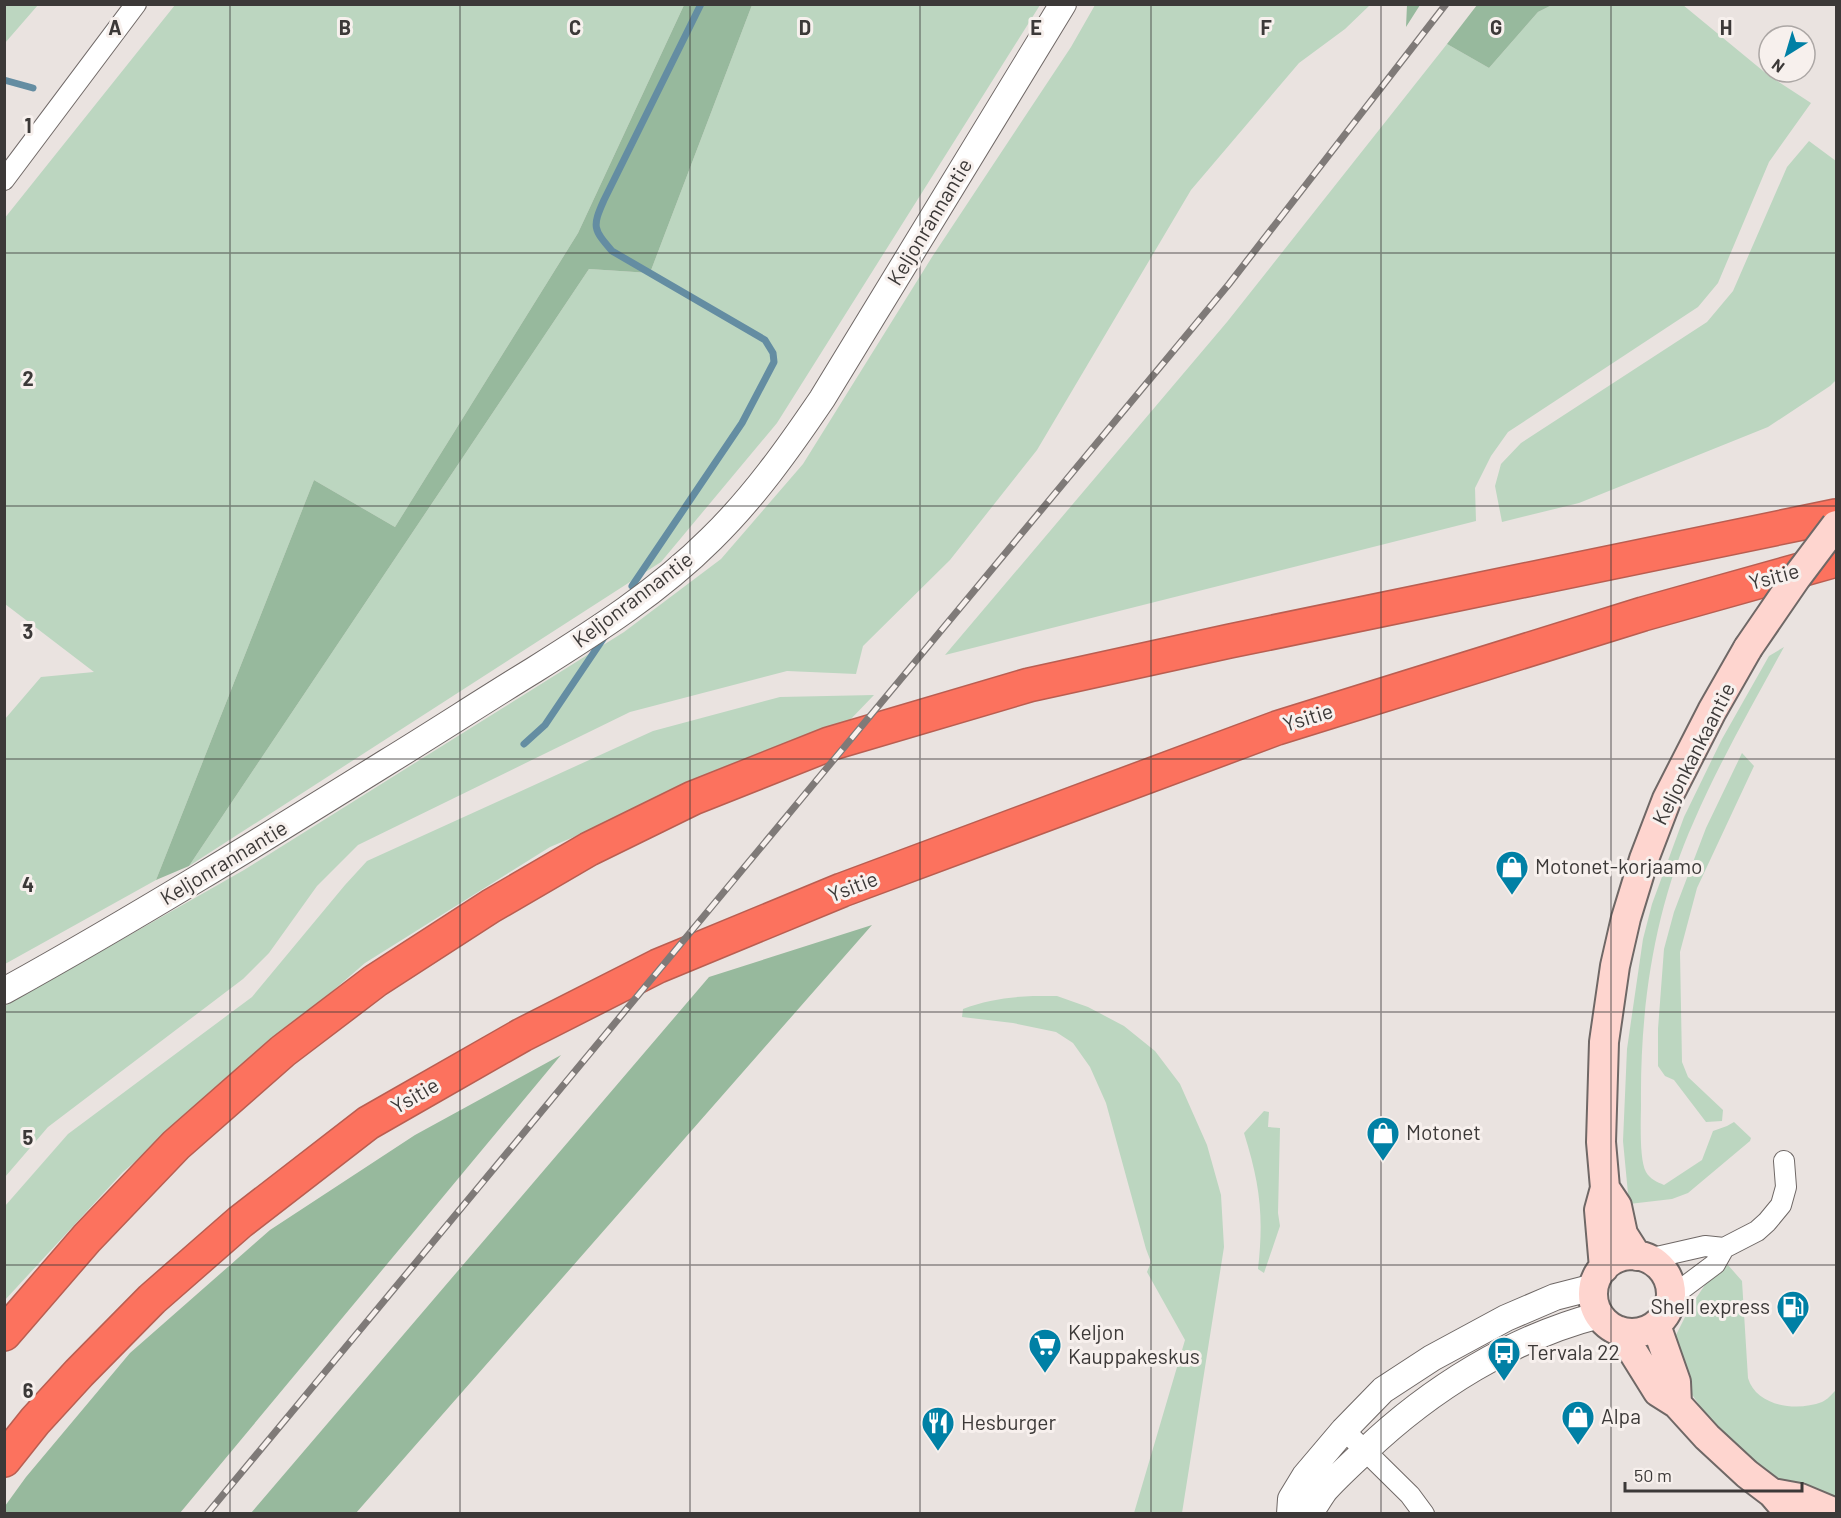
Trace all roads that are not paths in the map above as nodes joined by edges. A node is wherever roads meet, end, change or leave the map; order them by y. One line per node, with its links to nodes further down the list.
1 (136, 4): 3 (street)
2 (1063, 4): 7 (street, Keljonrannantie)
3 (4, 180)
4 (1836, 516): 16 (highway)
5 (1836, 525): 9 (main road, Keljonkankaantie, bridge)
6 (1836, 560): 20 (highway, Ysitie)
7 (4, 991)
8 (1784, 1161): 10 (street)
9 (1605, 1188): 11 (main road, Keljonkankaantie); 12 (main road, Keljonkankaantie)
10 (1724, 1248): 11 (street); 13 (street)
11 (1643, 1257): 12 (main road); 13 (main road)
12 (1599, 1277): 14 (main road); 18 (street)
13 (1671, 1297): 15 (main road)
14 (1610, 1323): 15 (main road); 17 (main road); 19 (street)
15 (1656, 1325): 17 (main road)
16 (4, 1334)
17 (1677, 1404): 21 (main road)
18 (1344, 1430): 19 (street); 23 (street)
19 (1365, 1451): 24 (street); 25 (street)
20 (4, 1460)
21 (1781, 1503): 22 (main road)
22 (1836, 1513)
23 (1290, 1514)
24 (1306, 1514)
25 (1424, 1514)

